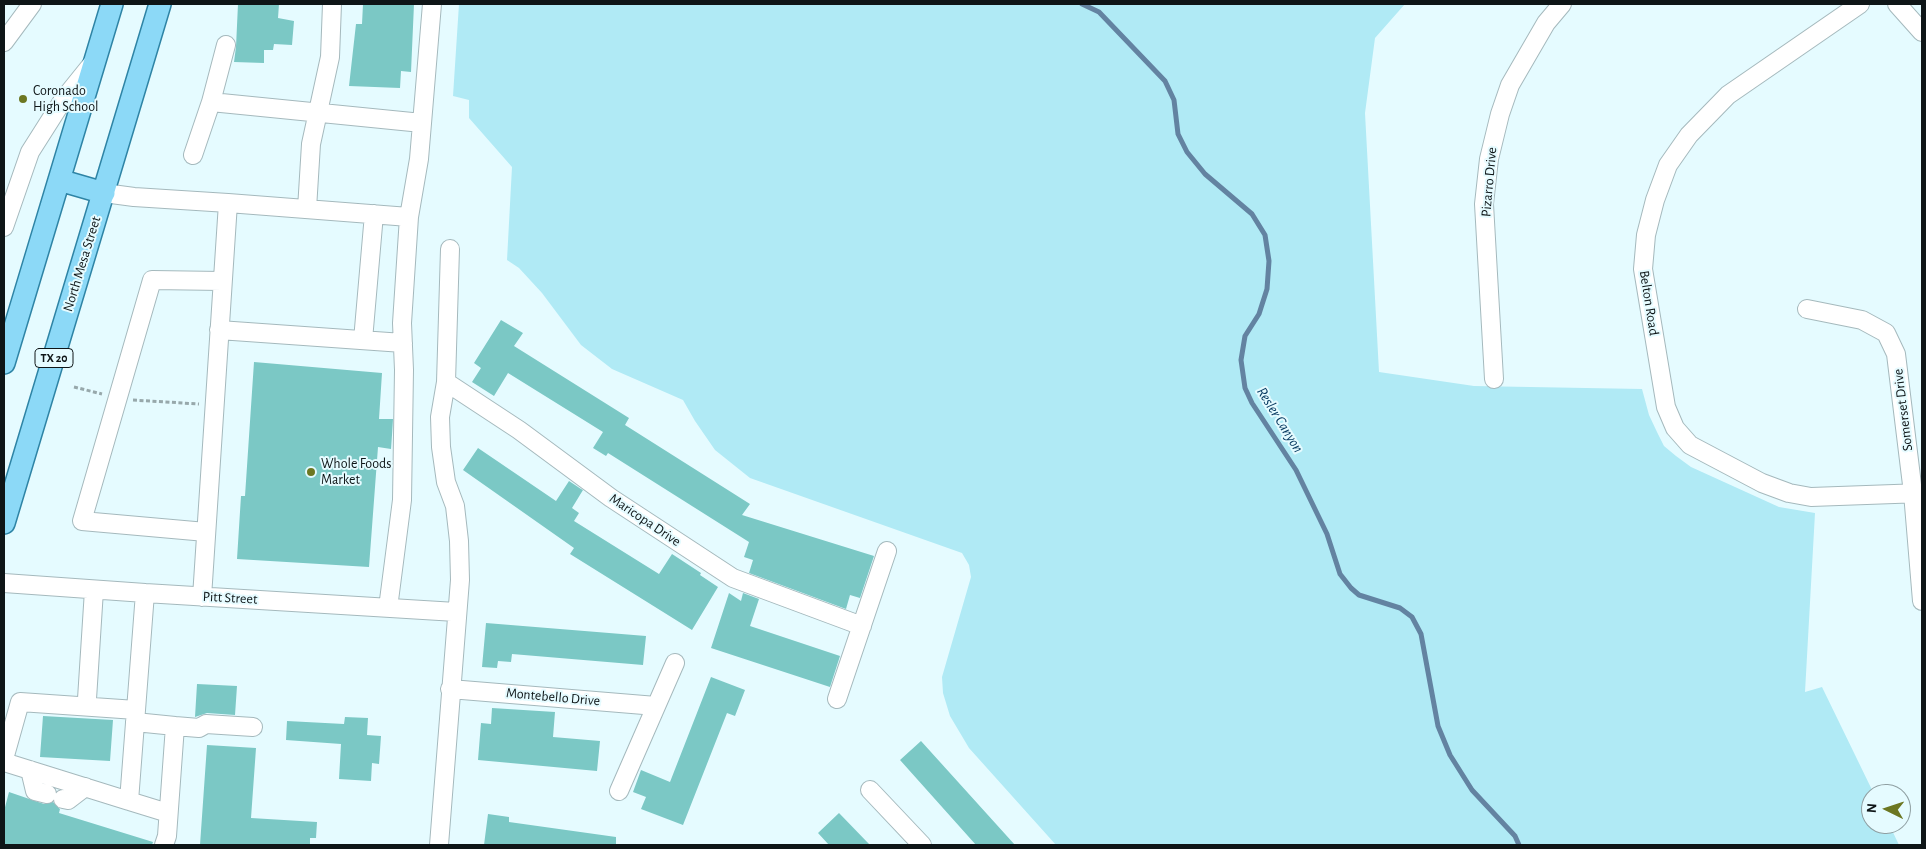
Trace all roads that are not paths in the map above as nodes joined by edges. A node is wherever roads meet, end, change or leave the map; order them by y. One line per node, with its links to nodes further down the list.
1 (32, 4): 10 (street)
2 (112, 4): 12 (main road)
3 (160, 4): 18 (main road, North Mesa Street / TX 20)
4 (332, 4): 14 (street)
5 (432, 4): 15 (street)
6 (1562, 4): 31 (street, Pizarro Drive)
7 (1860, 4): 33 (street, Belton Road)
8 (1897, 4): 9 (street)
9 (1922, 32)
10 (4, 42)
11 (226, 45): 13 (street)
12 (95, 60): 17 (main road); 23 (street)
13 (211, 102): 14 (street); 16 (street)
14 (318, 113): 15 (street); 20 (street)
15 (422, 123): 22 (street)
16 (193, 155)
17 (59, 180): 18 (main road); 30 (main road)
18 (104, 193): 19 (street); 34 (main road, North Mesa Street / TX 20)
19 (228, 204): 20 (street); 25 (street)
20 (308, 209): 21 (street)
21 (374, 214): 22 (street); 28 (street)
22 (409, 217): 29 (street)
23 (4, 227)
24 (450, 249): 32 (street)
25 (222, 281): 27 (street); 35 (street)
26 (1807, 309): 33 (street, Somerset Drive)
27 (219, 330): 28 (street); 35 (street)
28 (363, 340): 29 (street)
29 (403, 344): 42 (street)
30 (4, 363)
31 (1494, 379)
32 (446, 382): 43 (street); 44 (street, Maricopa Drive)
33 (1918, 493): 41 (street, Somerset Drive)
34 (4, 523)
35 (206, 532): 40 (street)
36 (888, 551): 44 (street)
37 (4, 582): 38 (street, Pitt Street)
38 (94, 590): 39 (street, Pitt Street); 47 (street)
39 (145, 593): 40 (street, Pitt Street); 50 (street)
40 (202, 597): 42 (street, Pitt Street)
41 (1922, 601)
42 (388, 608): 43 (street, Pitt Street)
43 (456, 612): 46 (street)
44 (862, 626): 48 (street)
45 (675, 663): 49 (street)
46 (450, 689): 49 (street, Montebello Drive); 61 (street)
47 (87, 699)
48 (837, 699)
49 (656, 706): 57 (street)
50 (136, 716): 51 (street); 53 (street); 58 (street)
51 (176, 726): 52 (street); 59 (street)
52 (253, 728)
53 (4, 760): 54 (street)
54 (30, 770): 55 (street); 55 (street)
55 (85, 787): 58 (street)
56 (870, 790): 62 (street)
57 (619, 791)
58 (129, 801): 59 (street)
59 (168, 813): 60 (street)
60 (164, 845)
61 (439, 845)
62 (922, 845)

